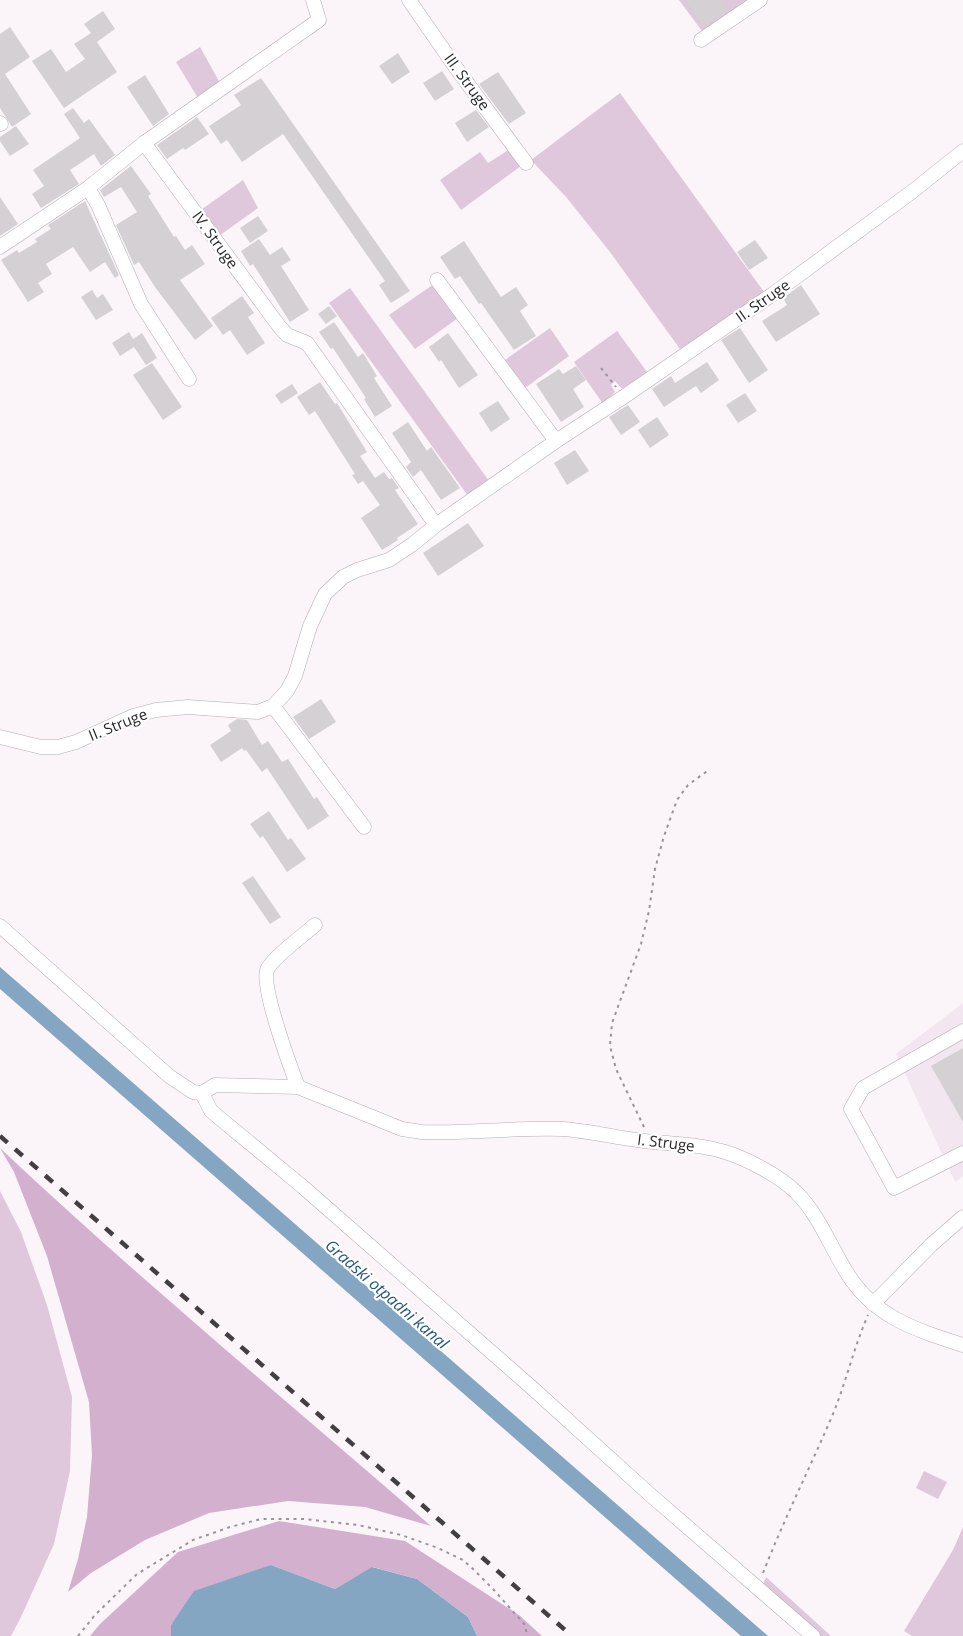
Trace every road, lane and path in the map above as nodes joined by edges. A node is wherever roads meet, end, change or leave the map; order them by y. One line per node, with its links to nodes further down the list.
1 (313, 0): 5 (street)
2 (409, 0): 7 (street, III. Struge)
3 (760, 0): 4 (street)
4 (701, 40)
5 (144, 143): 8 (street); 15 (street, IV. Struge)
6 (963, 151): 13 (street, II. Struge)
7 (526, 163)
8 (88, 188): 9 (street); 12 (street)
9 (0, 247)
10 (438, 280): 14 (street)
11 (601, 368): 13 (path)
12 (189, 379)
13 (623, 397): 14 (street, II. Struge)
14 (556, 441): 15 (street, II. Struge)
15 (436, 525): 16 (street, II. Struge)
16 (273, 706): 17 (street, II. Struge); 19 (street)
17 (0, 737)
18 (710, 769): 25 (path)
19 (364, 827)
20 (315, 925): 23 (street)
21 (0, 926): 24 (street)
22 (963, 1031): 26 (street)
23 (298, 1087): 24 (street, I. Struge); 25 (street, I. Struge)
24 (202, 1093): 30 (street)
25 (651, 1142): 28 (street, I. Struge)
26 (963, 1153)
27 (963, 1217): 28 (street)
28 (873, 1304): 29 (street, I. Struge); 30 (path)
29 (963, 1345)
30 (758, 1588): 33 (street)
31 (78, 1636): 32 (path)
32 (527, 1636)
33 (813, 1636)

